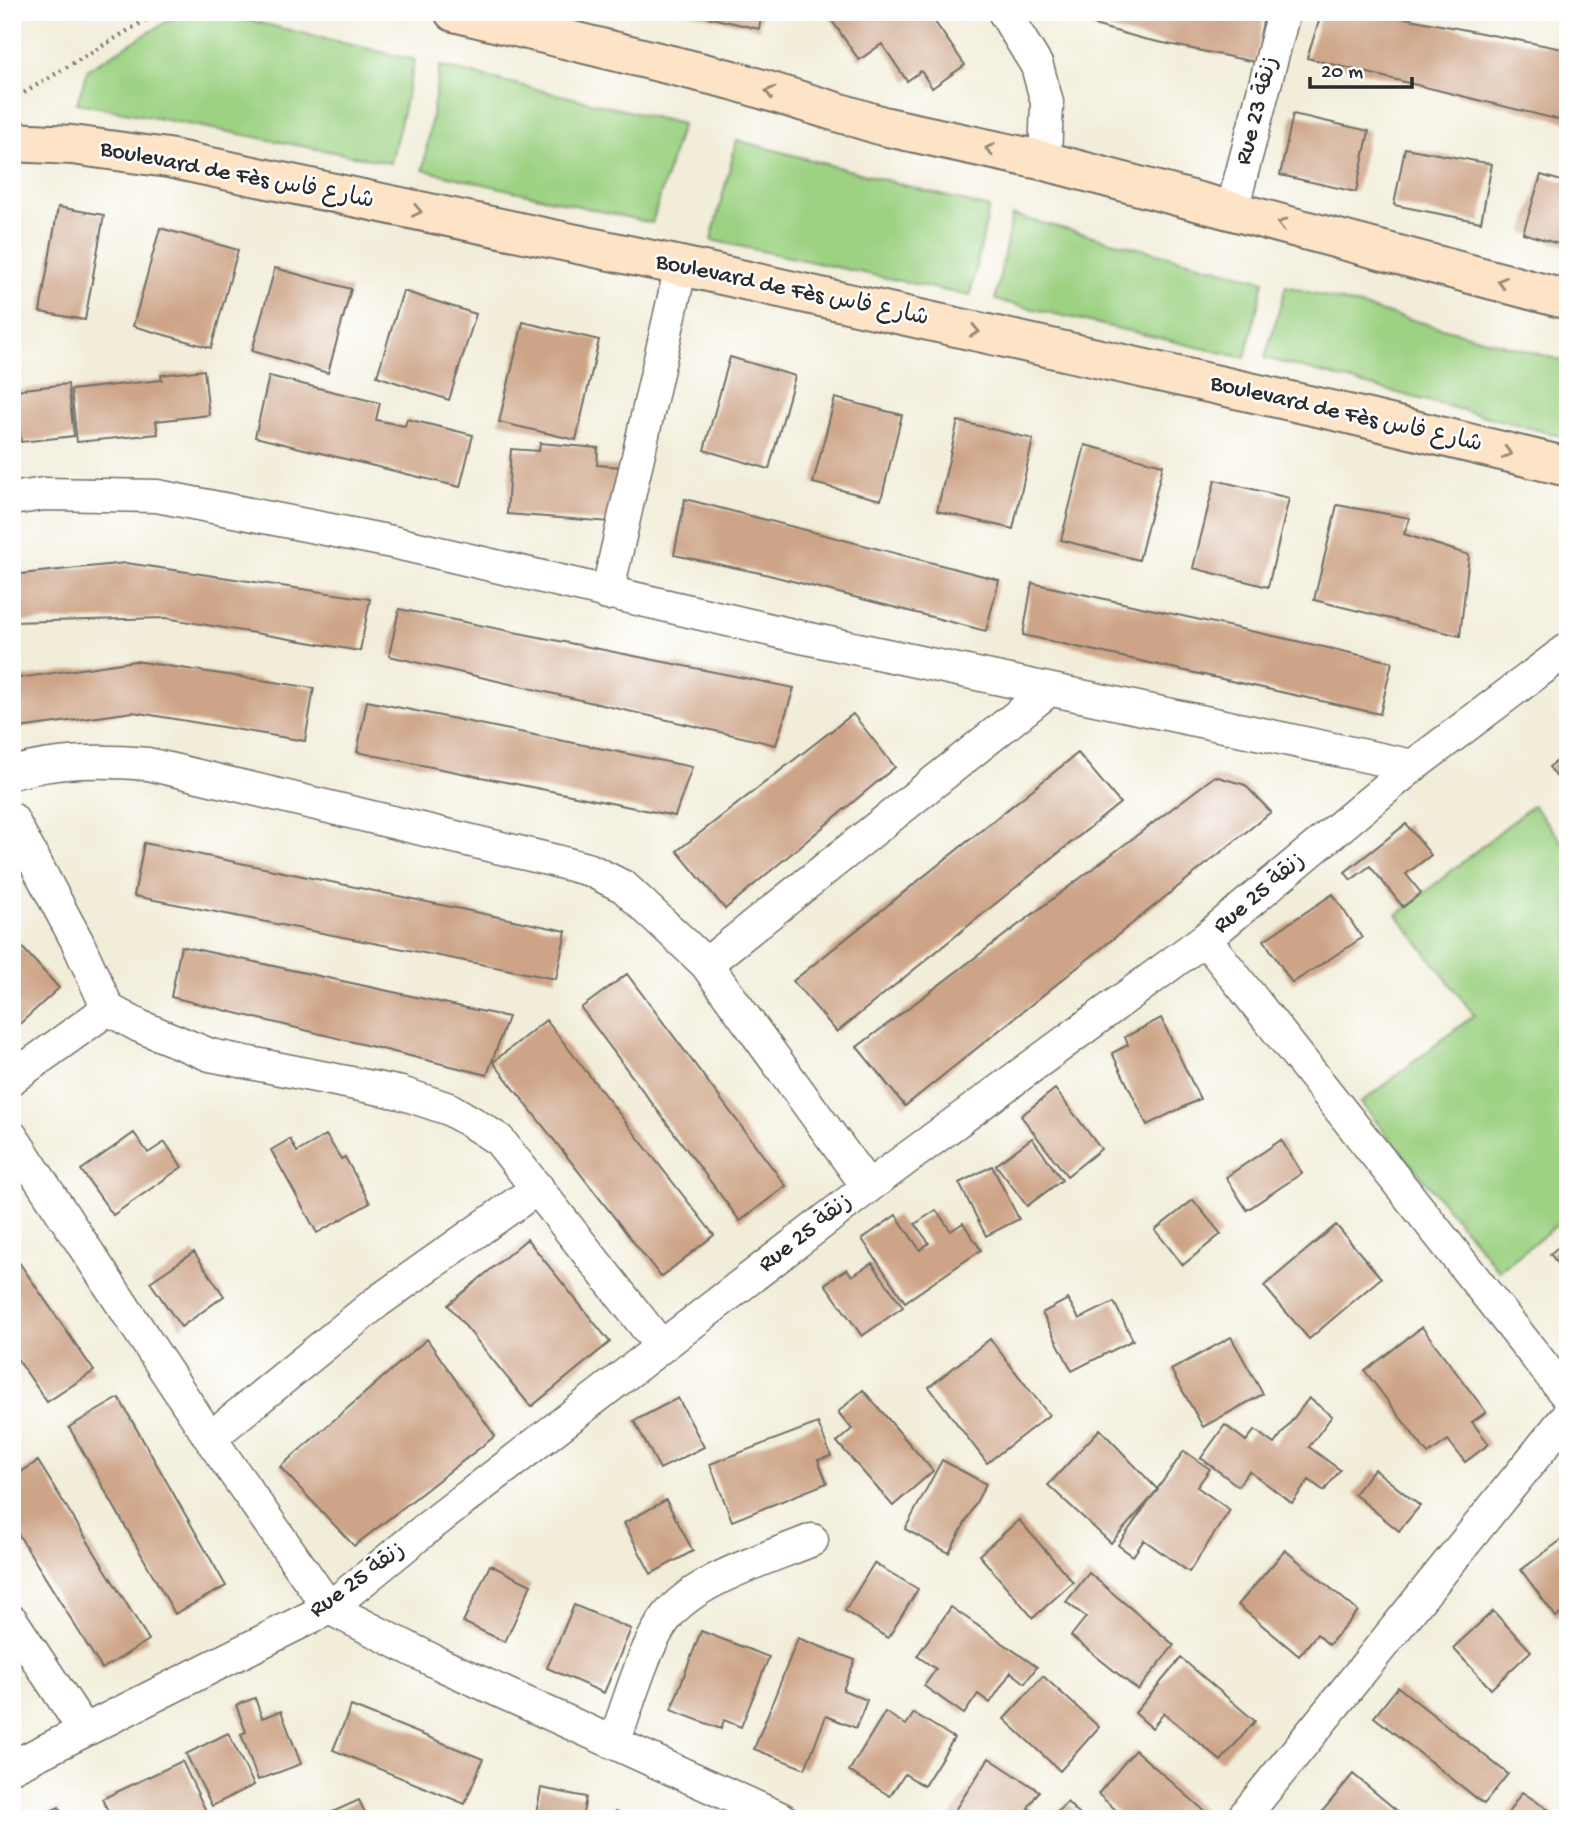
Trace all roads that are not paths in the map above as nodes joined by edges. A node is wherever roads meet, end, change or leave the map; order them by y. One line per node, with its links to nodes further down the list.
1 (454, 12): 5 (main road, one-way to 1)
2 (1003, 12): 5 (street)
3 (1284, 12): 6 (street, Rue 23 زنقة)
4 (12, 142): 7 (main road, Boulevard de Fès شارع فاس, one-way to 7)
5 (1045, 161): 6 (main road)
6 (1232, 210): 8 (main road, one-way to 6)
7 (681, 266): 9 (main road, Boulevard de Fès شارع فاس, one-way to 9); 11 (street)
8 (1568, 300)
9 (1568, 467)
10 (12, 499): 11 (street)
11 (607, 594): 13 (street)
12 (1568, 649): 14 (street, Rue 25 زنقة)
13 (1048, 691): 14 (street); 18 (street)
14 (1413, 766): 17 (street, Rue 25 زنقة)
15 (12, 773): 18 (street)
16 (12, 819): 19 (street)
17 (1205, 939): 22 (street, Rue 25 زنقة); 25 (street)
18 (706, 964): 22 (street)
19 (108, 1009): 20 (street); 23 (street)
20 (12, 1078)
21 (12, 1137): 27 (street)
22 (867, 1187): 24 (street, Rue 25 زنقة)
23 (538, 1188): 24 (street); 27 (street)
24 (661, 1346): 29 (street, Rue 25 زنقة)
25 (1568, 1397)
26 (1568, 1415): 35 (street)
27 (210, 1438): 29 (street)
28 (812, 1540): 32 (street)
29 (329, 1608): 31 (street, Rue 25 زنقة); 32 (street)
30 (12, 1621): 31 (street)
31 (84, 1730): 33 (street, Rue 25 زنقة)
32 (614, 1742): 34 (street)
33 (12, 1767)
34 (781, 1819)
35 (1242, 1819)

